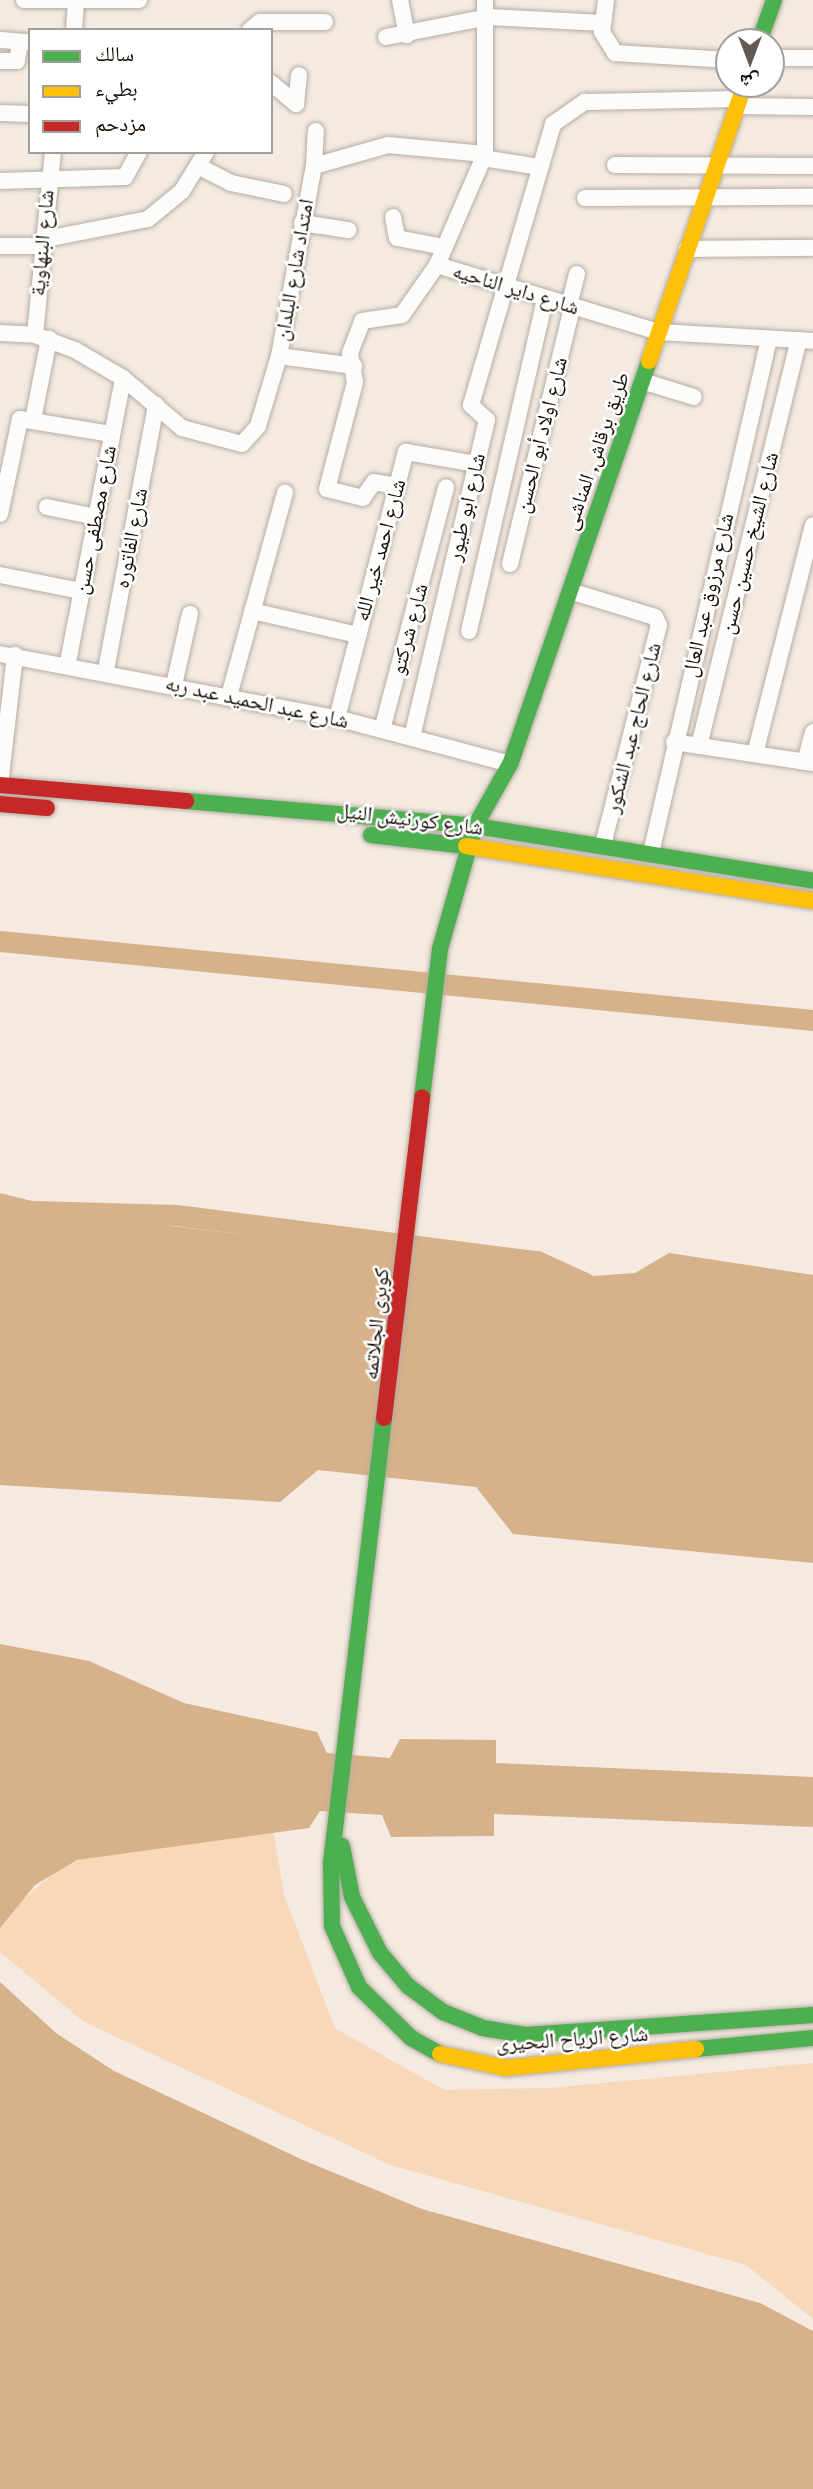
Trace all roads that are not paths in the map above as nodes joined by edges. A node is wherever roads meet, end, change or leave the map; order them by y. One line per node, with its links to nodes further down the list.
1 (24, 0): 7 (street)
2 (139, 0): 7 (street)
3 (400, 0): 14 (street)
4 (485, 0): 8 (street, شارع داير الناحيه)
5 (606, 0): 10 (street)
6 (774, 0): 13 (main road)
7 (76, 2): 11 (street)
8 (489, 17): 10 (street); 14 (street); 33 (street, شارع داير الناحيه)
9 (325, 22): 12 (street)
10 (603, 23): 20 (street)
11 (74, 28)
12 (252, 28)
13 (765, 28)
14 (407, 35): 15 (street)
15 (386, 37)
16 (0, 40): 17 (street)
17 (25, 42): 21 (street)
18 (785, 58): 19 (street)
19 (813, 58)
20 (715, 59)
21 (0, 61)
22 (299, 75): 23 (street)
23 (273, 85)
24 (715, 97): 39 (street)
25 (740, 98): 37 (main road, طريق برقاش, المناشى)
26 (754, 98): 27 (street)
27 (813, 107)
28 (0, 113): 29 (street)
29 (28, 114)
30 (316, 131): 36 (street, امتداد شارع البلدان)
31 (53, 154): 41 (street, شارع البنهاوية)
32 (138, 154): 41 (street)
33 (484, 156): 36 (street); 39 (street); 51 (street, شارع داير الناحيه)
34 (202, 159): 42 (street); 49 (street)
35 (615, 165): 37 (street)
36 (314, 166): 47 (street, امتداد شارع البلدان)
37 (716, 166): 38 (street); 43 (main road, طريق برقاش, المناشى)
38 (813, 166)
39 (540, 167): 56 (street)
40 (0, 181): 41 (street)
41 (48, 182): 49 (street, شارع البنهاوية)
42 (284, 194)
43 (705, 197): 44 (street); 45 (street); 53 (main road, طريق برقاش, المناشى)
44 (813, 197)
45 (584, 198)
46 (394, 217): 51 (street)
47 (302, 223): 48 (street); 64 (street, امتداد شارع البلدان)
48 (348, 230)
49 (40, 243): 50 (street); 61 (street, شارع البنهاوية)
50 (0, 246)
51 (444, 247): 54 (street, شارع داير الناحيه)
52 (813, 248): 53 (street)
53 (687, 249): 59 (main road, طريق برقاش, المناشى)
54 (437, 265): 56 (street, شارع داير الناحيه); 65 (street)
55 (577, 274): 58 (street, شارع اولاد أبو الحسن)
56 (503, 286): 57 (street, شارع داير الناحيه); 72 (street, شارع ابو طيور)
57 (545, 299): 58 (street, شارع داير الناحيه); 86 (street)
58 (570, 306): 59 (street, شارع داير الناحيه); 80 (street, شارع اولاد أبو الحسن)
59 (659, 332): 62 (street, شارع داير الناحيه); 67 (main road, طريق برقاش, المناشى)
60 (0, 333): 61 (street)
61 (42, 337): 66 (street); 70 (street, شارع البنهاوية)
62 (769, 339): 63 (street, شارع داير الناحيه); 97 (street, شارع مرزوق عبد العال)
63 (806, 340): 98 (street, شارع الشيخ حسين حسن)
64 (279, 356): 65 (street); 69 (street, امتداد شارع البلدان)
65 (354, 366): 73 (street)
66 (123, 378): 69 (street); 71 (street, شارع مصطفى حسن)
67 (642, 381): 68 (street); 83 (main road, طريق برقاش, المناشى)
68 (694, 397)
69 (156, 405): 90 (street, شارع الفاتوره)
70 (33, 420): 71 (street); 77 (street)
71 (112, 434): 78 (street, شارع مصطفى حسن)
72 (476, 464): 73 (street, شارع احمد خير الله); 96 (street, شارع ابو طيور)
73 (397, 486): 87 (street, شارع احمد خير الله)
74 (446, 487): 94 (street, شارع شركتو)
75 (285, 493): 84 (street)
76 (47, 507): 78 (street)
77 (0, 514)
78 (96, 517): 82 (street, شارع مصطفى حسن)
79 (813, 525): 99 (street)
80 (510, 564)
81 (0, 575): 82 (street)
82 (81, 591): 89 (street, شارع مصطفى حسن)
83 (570, 591): 101 (main road, طريق برقاش, المناشى); 107 (street, شارع الحاج عبد الشكور)
84 (253, 611): 87 (street); 92 (street)
85 (190, 614): 91 (street)
86 (469, 631)
87 (358, 635): 93 (street, شارع احمد خير الله)
88 (7, 654): 89 (street, شارع عبد الحميد عبد ربه); 102 (street)
89 (68, 662): 90 (street, شارع عبد الحميد عبد ربه)
90 (106, 670): 91 (street, شارع عبد الحميد عبد ربه)
91 (174, 685): 92 (street, شارع عبد الحميد عبد ربه)
92 (229, 696): 93 (street, شارع عبد الحميد عبد ربه)
93 (337, 718): 94 (street, شارع عبد الحميد عبد ربه)
94 (382, 730): 96 (street, شارع عبد الحميد عبد ربه)
95 (813, 732): 100 (street)
96 (412, 737): 101 (street, شارع عبد الحميد عبد ربه)
97 (674, 742): 98 (street); 109 (street, شارع مرزوق عبد العال)
98 (699, 746): 99 (street)
99 (755, 754): 100 (street)
100 (809, 763)
101 (510, 764): 106 (main road, طريق برقاش, المناشى)
102 (0, 785): 106 (main road, شارع كورنيش النيل)
103 (0, 804): 104 (main road)
104 (72, 811)
105 (232, 824): 108 (main road, شارع كورنيش النيل)
106 (475, 826): 107 (main road, شارع كورنيش النيل); 108 (main road, كوبرى الجلاتمه)
107 (603, 845): 109 (main road, شارع كورنيش النيل)
108 (466, 846): 112 (main road, شارع كورنيش النيل); 114 (main road, كوبرى الجلاتمه)
109 (651, 853): 110 (main road, شارع كورنيش النيل)
110 (753, 870): 111 (main road, شارع كورنيش النيل); 112 (main road)
111 (813, 881)
112 (749, 890): 113 (main road, شارع كورنيش النيل)
113 (813, 901)
114 (341, 1823): 115 (main road, شارع الرياح البحيرى); 116 (main road, شارع الرياح البحيرى)
115 (813, 2015)
116 (813, 2038)

